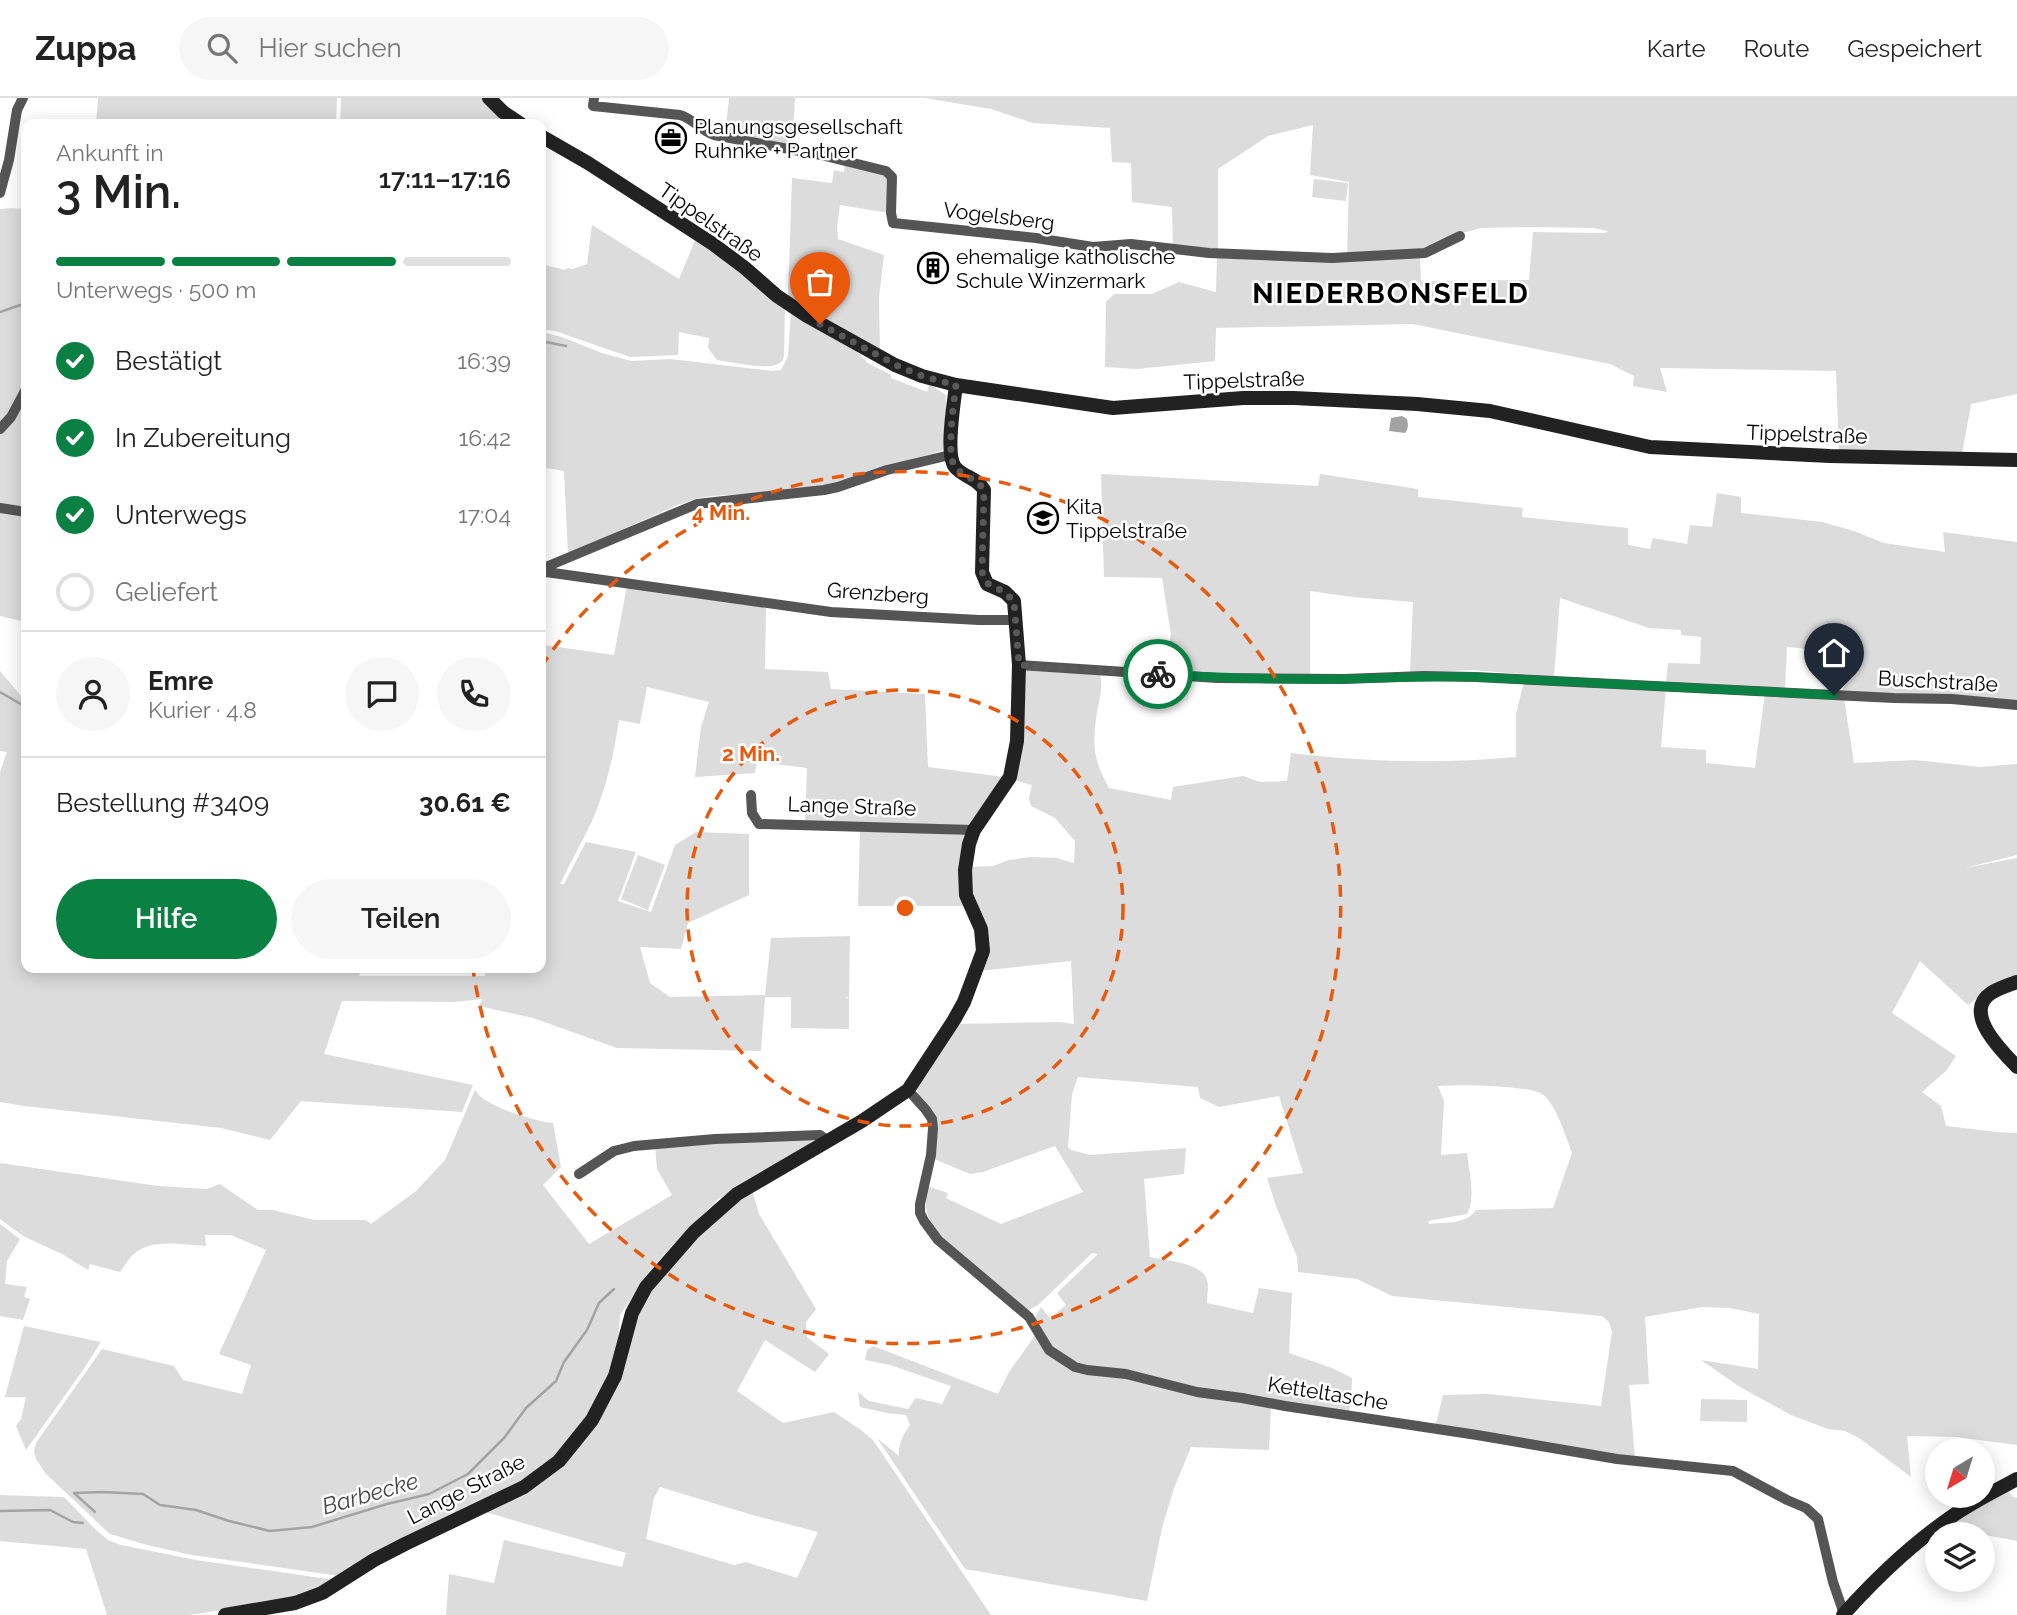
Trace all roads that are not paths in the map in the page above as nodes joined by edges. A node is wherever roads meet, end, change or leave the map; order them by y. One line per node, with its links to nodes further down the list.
1 (23, 98): 6 (street)
2 (489, 98): 4 (street)
3 (594, 98): 7 (street, Vogelsberg)
4 (512, 119)
5 (546, 139): 8 (street, Tippelstraße)
6 (0, 193)
7 (1460, 236)
8 (956, 385): 11 (street); 12 (street, Tippelstraße)
9 (21, 398): 10 (street)
10 (0, 429)
11 (950, 455): 15 (street, Grenzberg); 17 (street)
12 (2017, 460)
13 (0, 508): 14 (street)
14 (21, 511)
15 (546, 567)
16 (546, 572): 17 (street, Grenzberg)
17 (1015, 620): 18 (street, Lange Straße)
18 (1019, 665): 19 (street, Buschstraße); 21 (street, Lange Straße)
19 (2017, 705)
20 (751, 795): 21 (street, Lange Straße)
21 (974, 830): 24 (street, Lange Straße)
22 (2017, 982): 23 (street)
23 (2017, 1067)
24 (908, 1090): 25 (street, Lange Straße); 29 (street, Ketteltasche)
25 (828, 1141): 26 (street); 28 (street, Lange Straße)
26 (579, 1174)
27 (2017, 1479): 29 (street)
28 (225, 1615)
29 (1844, 1615)

